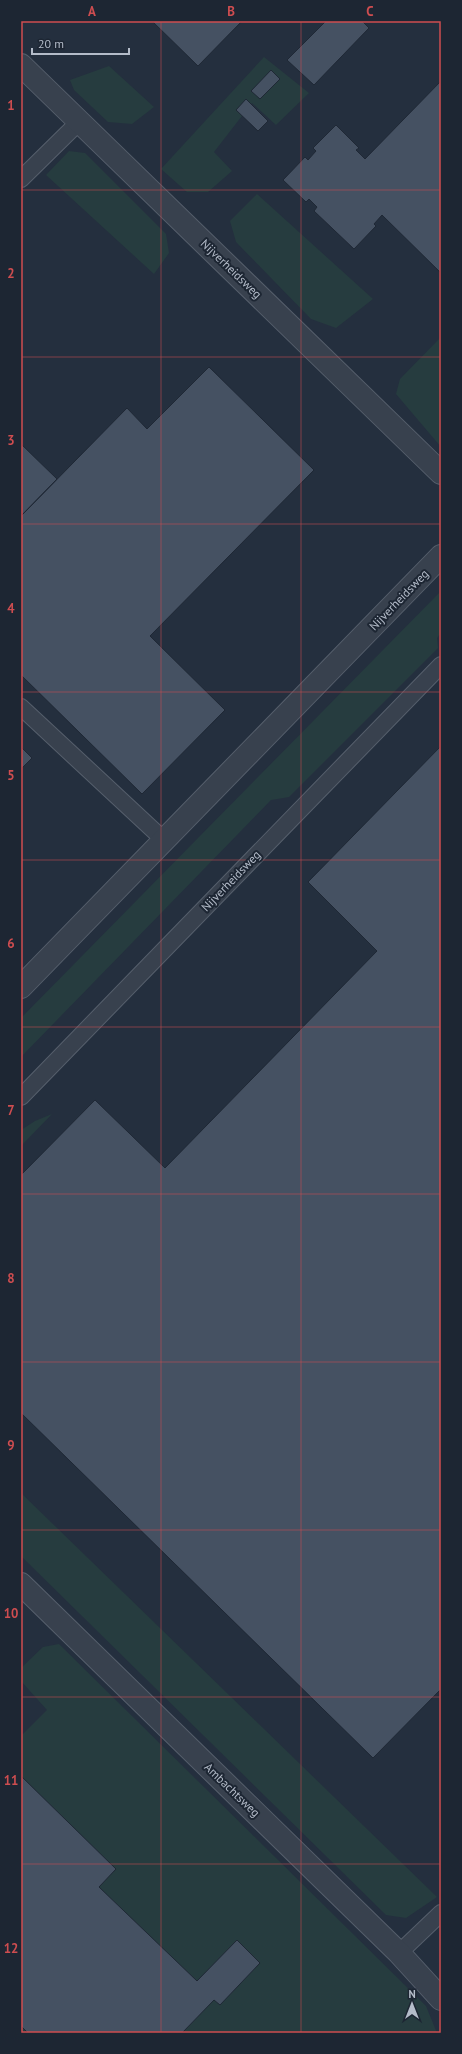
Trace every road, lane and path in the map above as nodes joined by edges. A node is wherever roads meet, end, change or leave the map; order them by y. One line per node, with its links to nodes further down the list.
1 (21, 66): 2 (street, Nijverheidsweg)
2 (79, 122): 3 (lane); 4 (street, Nijverheidsweg)
3 (21, 179)
4 (441, 473)
5 (441, 556): 8 (street, Nijverheidsweg)
6 (441, 665): 10 (lane, Nijverheidsweg)
7 (21, 707): 8 (lane)
8 (165, 841): 9 (street, Nijverheidsweg)
9 (21, 987)
10 (21, 1097)
11 (21, 1584): 13 (street, Ambachtsweg)
12 (441, 1913): 13 (lane)
13 (399, 1953): 14 (street, Ambachtsweg)
14 (441, 1999)

